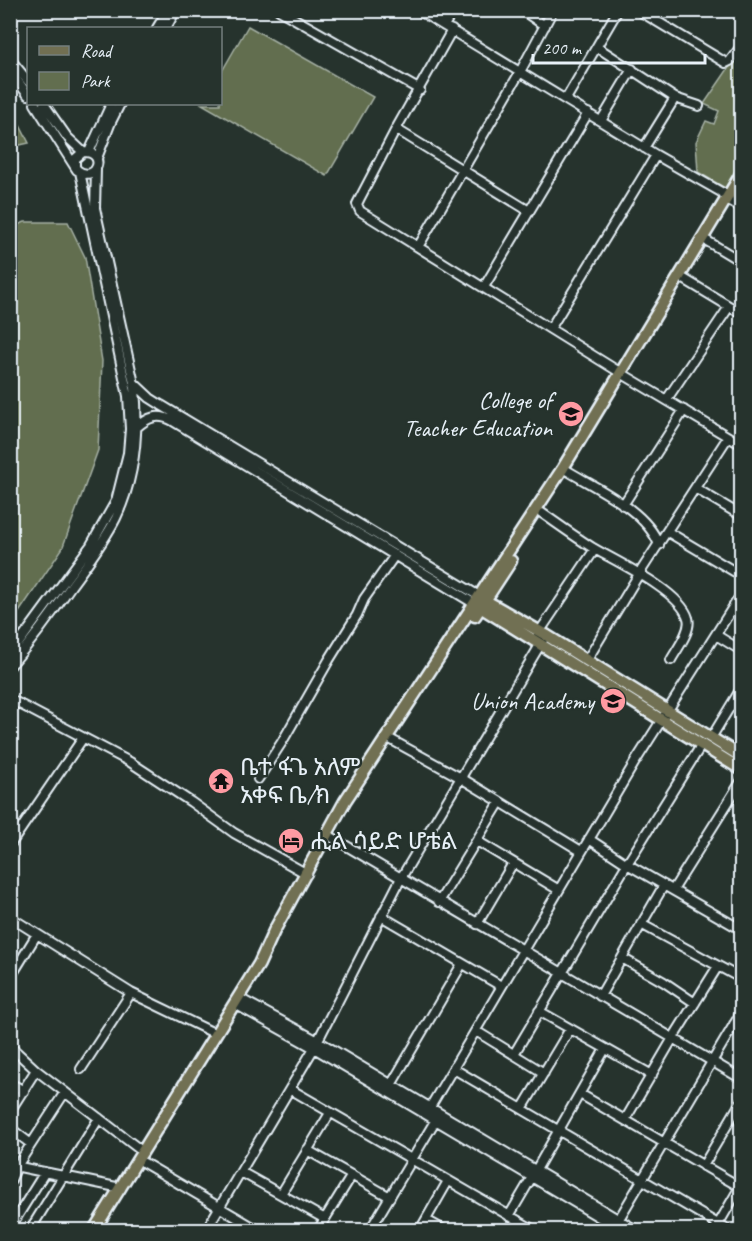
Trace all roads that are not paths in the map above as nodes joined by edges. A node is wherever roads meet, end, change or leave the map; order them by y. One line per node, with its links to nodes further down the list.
1 (168, 10): 13 (street)
2 (176, 10): 14 (street)
3 (279, 10): 23 (street)
4 (418, 10): 11 (street)
5 (453, 10): 11 (street)
6 (522, 10): 12 (street)
7 (553, 10): 12 (street)
8 (607, 10): 10 (street)
9 (638, 10): 16 (street)
10 (617, 13): 17 (street)
11 (444, 26): 15 (street)
12 (545, 26): 21 (street)
13 (158, 27)
14 (167, 27)
15 (452, 30): 21 (street); 23 (street)
16 (741, 45)
17 (597, 47): 19 (street); 26 (street)
18 (10, 59): 22 (street)
19 (632, 69): 25 (street); 33 (street)
20 (10, 71): 24 (street)
21 (520, 72): 26 (street); 41 (street)
22 (27, 80)
23 (420, 90): 34 (street)
24 (27, 94)
25 (675, 98): 31 (street); 35 (street)
26 (566, 99): 32 (street)
27 (36, 105): 39 (street)
28 (45, 105): 36 (street)
29 (110, 105): 36 (street)
30 (120, 105): 38 (street)
31 (699, 106)
32 (588, 113): 33 (street); 46 (street)
33 (601, 121): 35 (street)
34 (396, 129): 41 (street); 48 (street)
35 (644, 148): 37 (street)
36 (86, 152): 38 (street); 39 (street)
37 (656, 155): 44 (street); 54 (street)
38 (97, 159): 40 (street)
39 (78, 169): 40 (street); 76 (street)
40 (96, 169): 56 (street)
41 (461, 170): 46 (street); 48 (street)
42 (741, 173): 44 (main road)
43 (741, 184): 44 (main road)
44 (730, 197): 45 (street); 47 (main road); 55 (main road)
45 (741, 208)
46 (529, 211): 51 (street)
47 (707, 241): 49 (street); 50 (main road)
48 (418, 247): 51 (street)
49 (741, 262)
50 (684, 279): 52 (street); 55 (main road)
51 (484, 287): 54 (street)
52 (729, 307): 53 (street); 57 (street)
53 (741, 314)
54 (550, 329): 55 (street)
55 (624, 374): 57 (street); 63 (main road)
56 (133, 382): 59 (street); 60 (street)
57 (667, 399): 58 (street)
58 (684, 410): 61 (street); 65 (street)
59 (136, 428): 60 (street); 76 (street)
60 (200, 433): 71 (street); 75 (street)
61 (728, 436): 62 (street); 64 (street)
62 (741, 445)
63 (566, 470): 65 (street); 66 (main road)
64 (695, 488): 67 (street); 68 (street)
65 (623, 505): 69 (street)
66 (539, 511): 70 (street); 75 (main road)
67 (741, 516)
68 (668, 532): 69 (street); 73 (street)
69 (659, 545): 72 (street)
70 (595, 549): 72 (street); 78 (street)
71 (395, 555): 75 (street); 94 (street)
72 (639, 574): 81 (street); 82 (street)
73 (741, 576)
74 (741, 593): 77 (street)
75 (480, 602): 78 (main road); 89 (main road)
76 (43, 619): 80 (street); 83 (street)
77 (716, 635): 79 (street); 87 (street)
78 (540, 638): 81 (main road); 87 (main road); 93 (street)
79 (741, 651)
80 (10, 655)
81 (587, 660): 87 (main road)
82 (671, 660)
83 (10, 666)
84 (741, 687): 86 (street)
85 (10, 699): 88 (street)
86 (738, 700): 90 (street)
87 (665, 715): 90 (main road); 98 (street)
88 (83, 738): 100 (street); 104 (street)
89 (391, 740): 93 (street); 97 (main road); 104 (main road)
90 (706, 741): 91 (main road); 92 (main road); 103 (street)
91 (741, 757)
92 (741, 770)
93 (461, 778): 96 (street); 105 (street)
94 (258, 779)
95 (741, 780): 108 (street)
96 (500, 802): 99 (street); 101 (street)
97 (333, 838): 105 (street); 126 (main road)
98 (589, 839): 101 (street); 103 (street)
99 (477, 841): 102 (street); 109 (street)
100 (10, 846)
101 (581, 851): 107 (street)
102 (513, 863): 107 (street); 112 (street)
103 (627, 864): 106 (street); 120 (street)
104 (307, 874): 126 (main road)
105 (401, 878): 109 (street); 110 (street)
106 (664, 885): 108 (street); 113 (street)
107 (559, 890): 116 (street)
108 (673, 890): 114 (street)
109 (439, 902): 112 (street)
110 (381, 916): 118 (street); 136 (street)
111 (10, 917): 115 (street)
112 (477, 924): 116 (street)
113 (641, 924): 117 (street); 119 (street)
114 (741, 930)
115 (37, 934): 121 (street); 124 (street)
116 (523, 950): 120 (street); 123 (street)
117 (622, 958): 125 (street); 127 (street)
118 (462, 964): 123 (street); 148 (street)
119 (718, 966): 122 (street); 127 (street)
120 (562, 973): 125 (street); 128 (street)
121 (10, 978)
122 (741, 979)
123 (501, 986): 133 (street)
124 (131, 993): 134 (street); 141 (street)
125 (600, 996): 135 (street)
126 (240, 1002): 134 (main road); 136 (street); 166 (main road)
127 (695, 1003): 135 (street)
128 (539, 1011): 131 (street); 139 (street)
129 (741, 1011): 130 (street)
130 (734, 1024): 132 (street); 140 (street)
131 (570, 1029): 138 (street); 144 (street)
132 (741, 1029)
133 (476, 1031): 139 (street); 142 (street)
134 (216, 1034): 166 (main road)
135 (673, 1038): 140 (street); 145 (street)
136 (316, 1044): 148 (street); 149 (street); 155 (street)
137 (10, 1047): 143 (street)
138 (605, 1049): 145 (street); 152 (street)
139 (514, 1054): 144 (street)
140 (712, 1061): 146 (street); 163 (street)
141 (81, 1069)
142 (454, 1069): 154 (street); 155 (street)
143 (36, 1070): 150 (street); 151 (street)
144 (544, 1073): 154 (street)
145 (652, 1076): 160 (street)
146 (741, 1079)
147 (10, 1083): 150 (street)
148 (391, 1085): 155 (street)
149 (290, 1089): 157 (street); 171 (street)
150 (24, 1091): 156 (street)
151 (65, 1092): 159 (street); 164 (street)
152 (580, 1094): 160 (street); 162 (street)
153 (741, 1100): 169 (street)
154 (522, 1109): 162 (street)
155 (428, 1111): 158 (street)
156 (10, 1112)
157 (330, 1113): 165 (street); 167 (street)
158 (437, 1117): 167 (street); 172 (street)
159 (99, 1118): 166 (street); 173 (street)
160 (625, 1120): 163 (street)
161 (10, 1128): 164 (street)
162 (558, 1131): 172 (street); 175 (street)
163 (664, 1143): 169 (street); 175 (street)
164 (32, 1144): 168 (street)
165 (308, 1150): 174 (street); 180 (street)
166 (143, 1157): 179 (main road); 182 (street); 191 (main road)
167 (411, 1160): 176 (street); 181 (street)
168 (14, 1165): 170 (street); 177 (street)
169 (703, 1166): 178 (street)
170 (45, 1172): 173 (street); 187 (street)
171 (241, 1172): 180 (street); 182 (street)
172 (534, 1174): 183 (street); 186 (street)
173 (63, 1175): 179 (street); 189 (street)
174 (352, 1175): 181 (street); 184 (street)
175 (643, 1180): 186 (street); 188 (street)
176 (448, 1181): 183 (street); 185 (street)
177 (10, 1182)
178 (741, 1187): 188 (street)
179 (121, 1188): 190 (main road)
180 (281, 1194): 184 (street)
181 (390, 1197): 195 (street)
182 (219, 1208): 192 (street); 193 (street)
183 (509, 1216): 198 (street)
184 (325, 1219): 194 (street)
185 (426, 1220): 196 (street); 197 (street)
186 (617, 1227): 199 (street)
187 (10, 1228)
188 (717, 1228): 200 (street)
189 (30, 1230)
190 (94, 1230)
191 (101, 1230)
192 (206, 1230)
193 (258, 1230)
194 (318, 1230)
195 (370, 1230)
196 (420, 1230)
197 (444, 1230)
198 (534, 1230)
199 (636, 1230)
200 (728, 1230)

